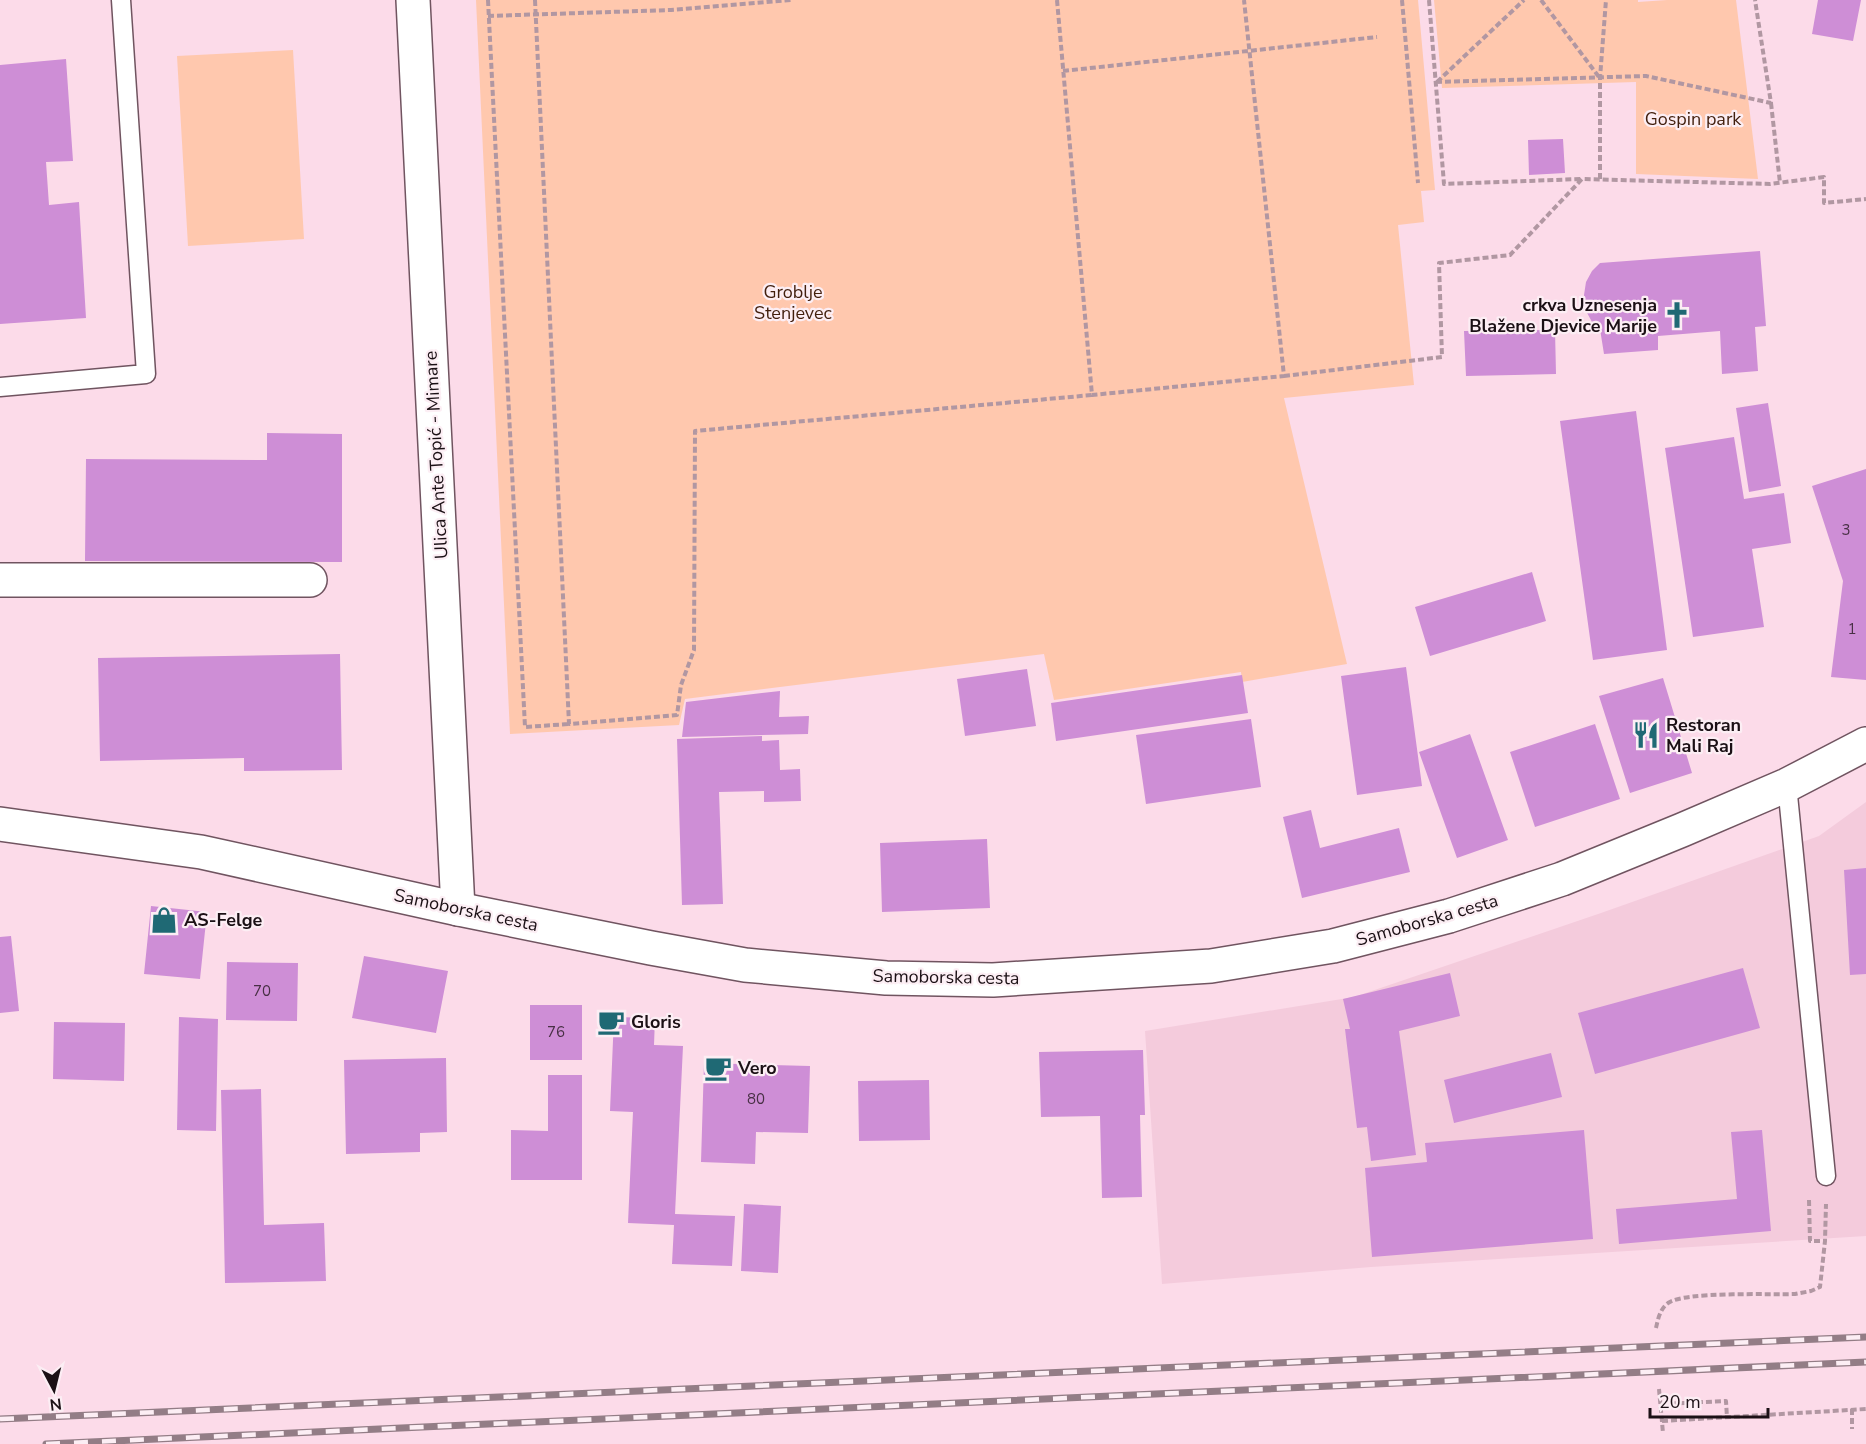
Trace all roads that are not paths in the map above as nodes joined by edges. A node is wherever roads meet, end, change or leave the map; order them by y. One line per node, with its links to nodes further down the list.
1 (121, 0): 3 (lane)
2 (413, 0): 9 (street, Ulica Ante Topić - Mimare)
3 (0, 387)
4 (0, 580): 5 (street)
5 (310, 580)
6 (1866, 744): 7 (street, Samoborska cesta)
7 (1787, 785): 9 (street, Samoborska cesta); 10 (lane)
8 (0, 824): 9 (street, Samoborska cesta)
9 (458, 909)
10 (1826, 1176)

